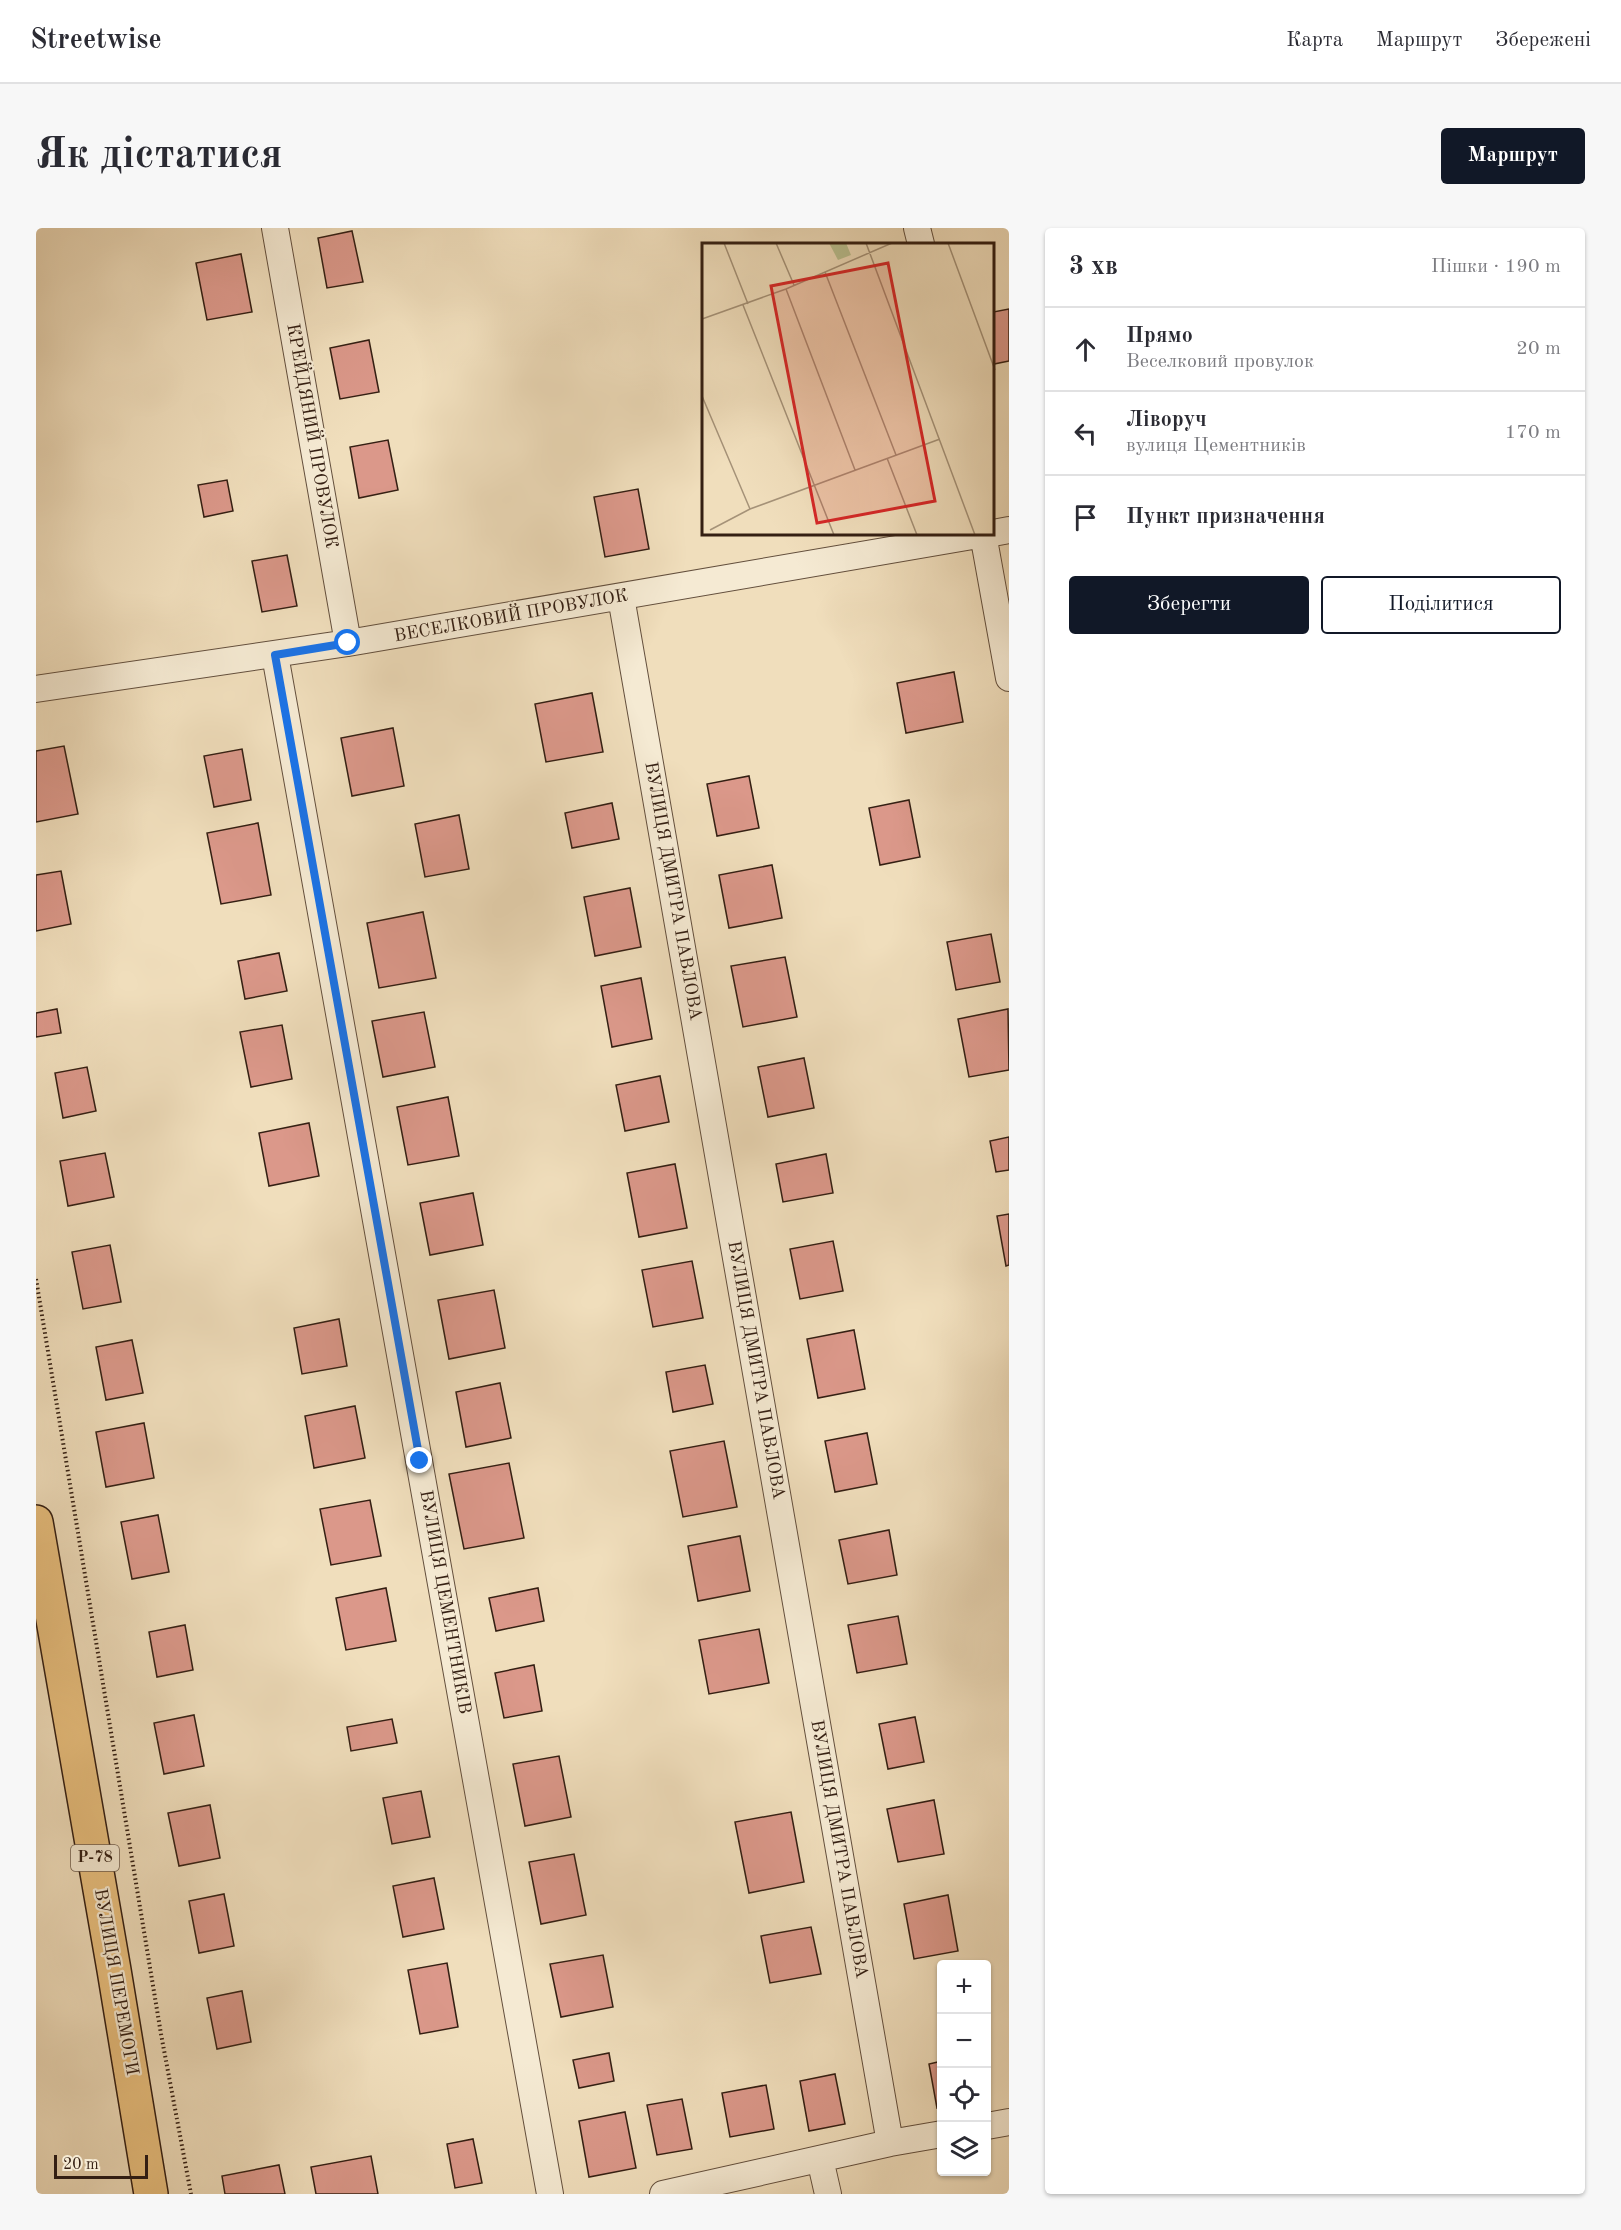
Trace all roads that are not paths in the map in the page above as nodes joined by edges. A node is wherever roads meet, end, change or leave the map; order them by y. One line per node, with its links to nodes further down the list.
1 (275, 228): 9 (street, КРЕЙДЯНИЙ ПРОВУЛОК)
2 (917, 228): 3 (street)
3 (921, 243)
4 (1009, 530): 5 (street)
5 (994, 533)
6 (972, 536): 8 (street, ВЕСЕЛКОВИЙ ПРОВУЛОК)
7 (984, 536): 11 (street)
8 (621, 597): 9 (street, ВЕСЕЛКОВИЙ ПРОВУЛОК); 17 (street, ВУЛИЦЯ ДМИТРА ПАВЛОВА)
9 (348, 643): 10 (street, ВЕСЕЛКОВИЙ ПРОВУЛОК)
10 (275, 655): 12 (street, ВЕСЕЛКОВИЙ ПРОВУЛОК); 20 (street, ВУЛИЦЯ ЦЕМЕНТНИКІВ)
11 (1009, 678)
12 (36, 689)
13 (36, 1522): 19 (main road, ВУЛИЦЯ ПЕРЕМОГИ / Р-78)
14 (1009, 2122): 15 (street)
15 (991, 2125)
16 (937, 2135): 17 (street)
17 (890, 2143): 18 (street)
18 (820, 2159): 21 (street); 22 (street)
19 (151, 2194)
20 (550, 2194)
21 (663, 2194)
22 (828, 2194)

